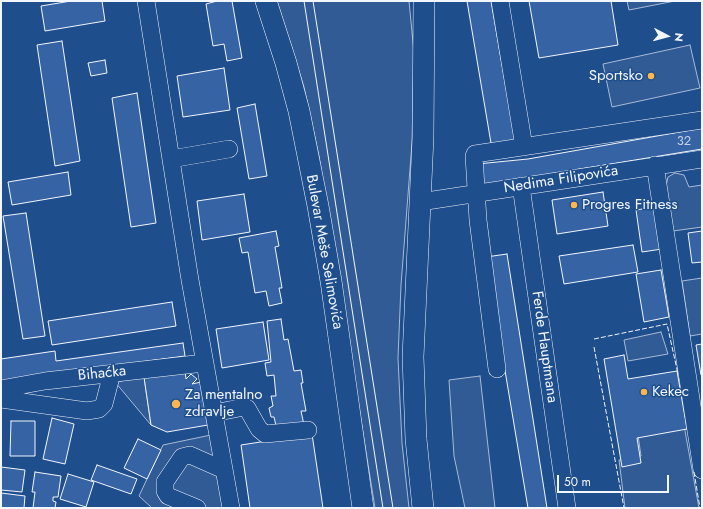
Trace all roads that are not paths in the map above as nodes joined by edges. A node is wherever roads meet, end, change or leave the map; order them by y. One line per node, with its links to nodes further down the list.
1 (146, 1): 8 (street)
2 (266, 1): 25 (main road, Bulevar Meše Selimovića)
3 (424, 1): 13 (main road)
4 (500, 1): 6 (street)
5 (702, 120): 6 (street)
6 (524, 147): 12 (street)
7 (229, 149): 8 (street)
8 (171, 159): 14 (street)
9 (702, 159): 10 (street, Nedima Filipovića)
10 (655, 165): 11 (street, Nedima Filipovića); 22 (street)
11 (521, 186): 12 (street, Nedima Filipovića); 27 (street, Ferde Hauptmana)
12 (477, 193): 13 (street, Nedima Filipovića); 15 (street)
13 (420, 202): 26 (main road)
14 (204, 363): 16 (street, Bihaćka); 19 (street)
15 (497, 369)
16 (112, 373): 17 (street, Bihaćka); 18 (street)
17 (1, 389)
18 (1, 398)
19 (214, 413): 20 (street); 21 (street)
20 (308, 430)
21 (224, 470): 23 (street); 24 (street)
22 (702, 470)
23 (197, 508)
24 (232, 508)
25 (363, 508)
26 (423, 508)
27 (567, 508)

